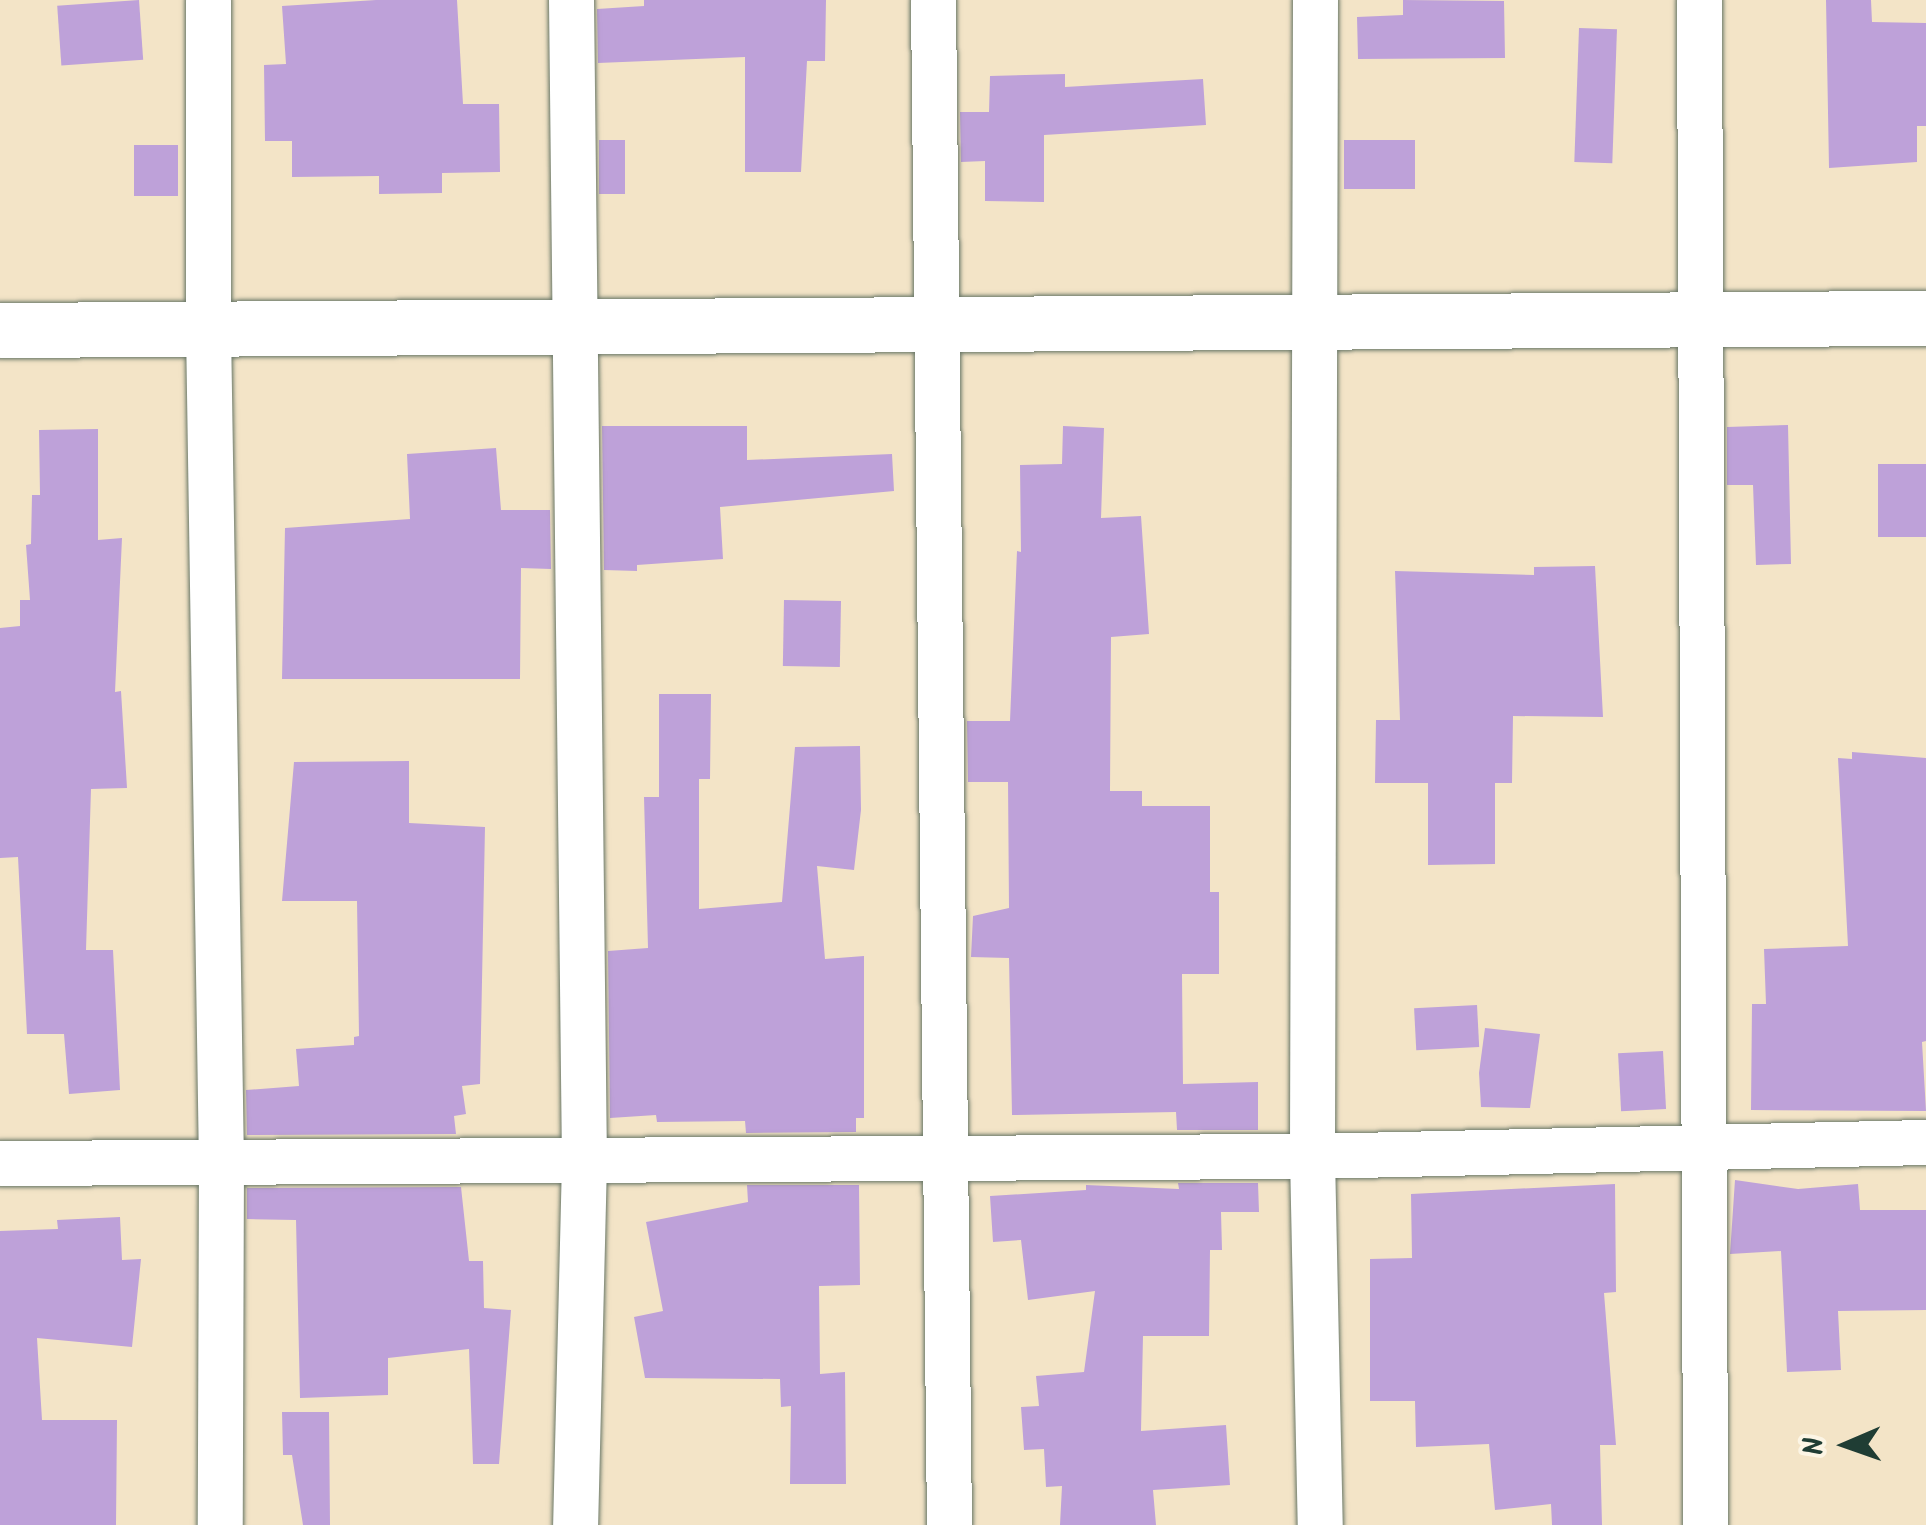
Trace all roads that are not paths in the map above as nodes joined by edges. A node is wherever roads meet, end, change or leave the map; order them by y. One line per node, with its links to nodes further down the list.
1 (208, 0): 11 (street)
2 (571, 0): 10 (street)
3 (933, 0): 8 (street)
4 (1315, 0): 9 (street)
5 (1699, 0): 6 (street)
6 (1703, 317): 7 (street); 9 (street); 14 (street)
7 (1926, 318)
8 (934, 321): 9 (street); 10 (street); 16 (street)
9 (1315, 321): 15 (street)
10 (572, 327): 11 (street); 17 (street)
11 (208, 328): 12 (street); 19 (street)
12 (0, 330)
13 (1926, 1142): 14 (street)
14 (1703, 1146): 15 (street); 24 (street)
15 (1312, 1156): 16 (street); 23 (street)
16 (946, 1158): 17 (street); 22 (street)
17 (584, 1162): 19 (street); 21 (street)
18 (0, 1163): 19 (street)
19 (221, 1163): 20 (street)
20 (220, 1525)
21 (576, 1525)
22 (949, 1525)
23 (1320, 1525)
24 (1705, 1525)

